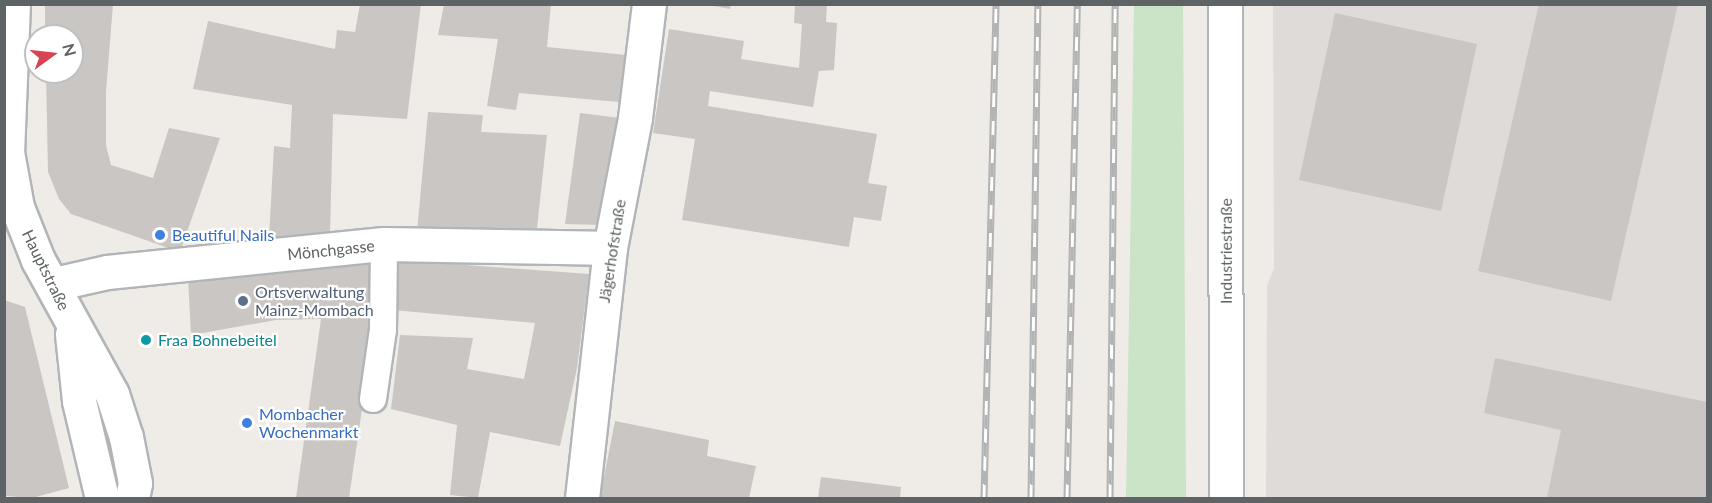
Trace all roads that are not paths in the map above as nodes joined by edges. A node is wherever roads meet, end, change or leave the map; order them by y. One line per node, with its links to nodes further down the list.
1 (13, 4): 4 (street, Hauptstraße)
2 (649, 4): 6 (street, Jägerhofstraße)
3 (1225, 4): 13 (street, Industriestraße)
4 (8, 178): 7 (street, Hauptstraße)
5 (384, 244): 6 (street, Mönchgasse); 7 (street, Mönchgasse); 9 (lane)
6 (610, 248): 12 (street, Jägerhofstraße)
7 (54, 284): 8 (street, Hauptstraße)
8 (71, 321): 10 (street, Hauptstraße); 11 (street, Hauptstraße)
9 (373, 399)
10 (102, 498)
11 (132, 498)
12 (582, 498)
13 (1226, 498)

